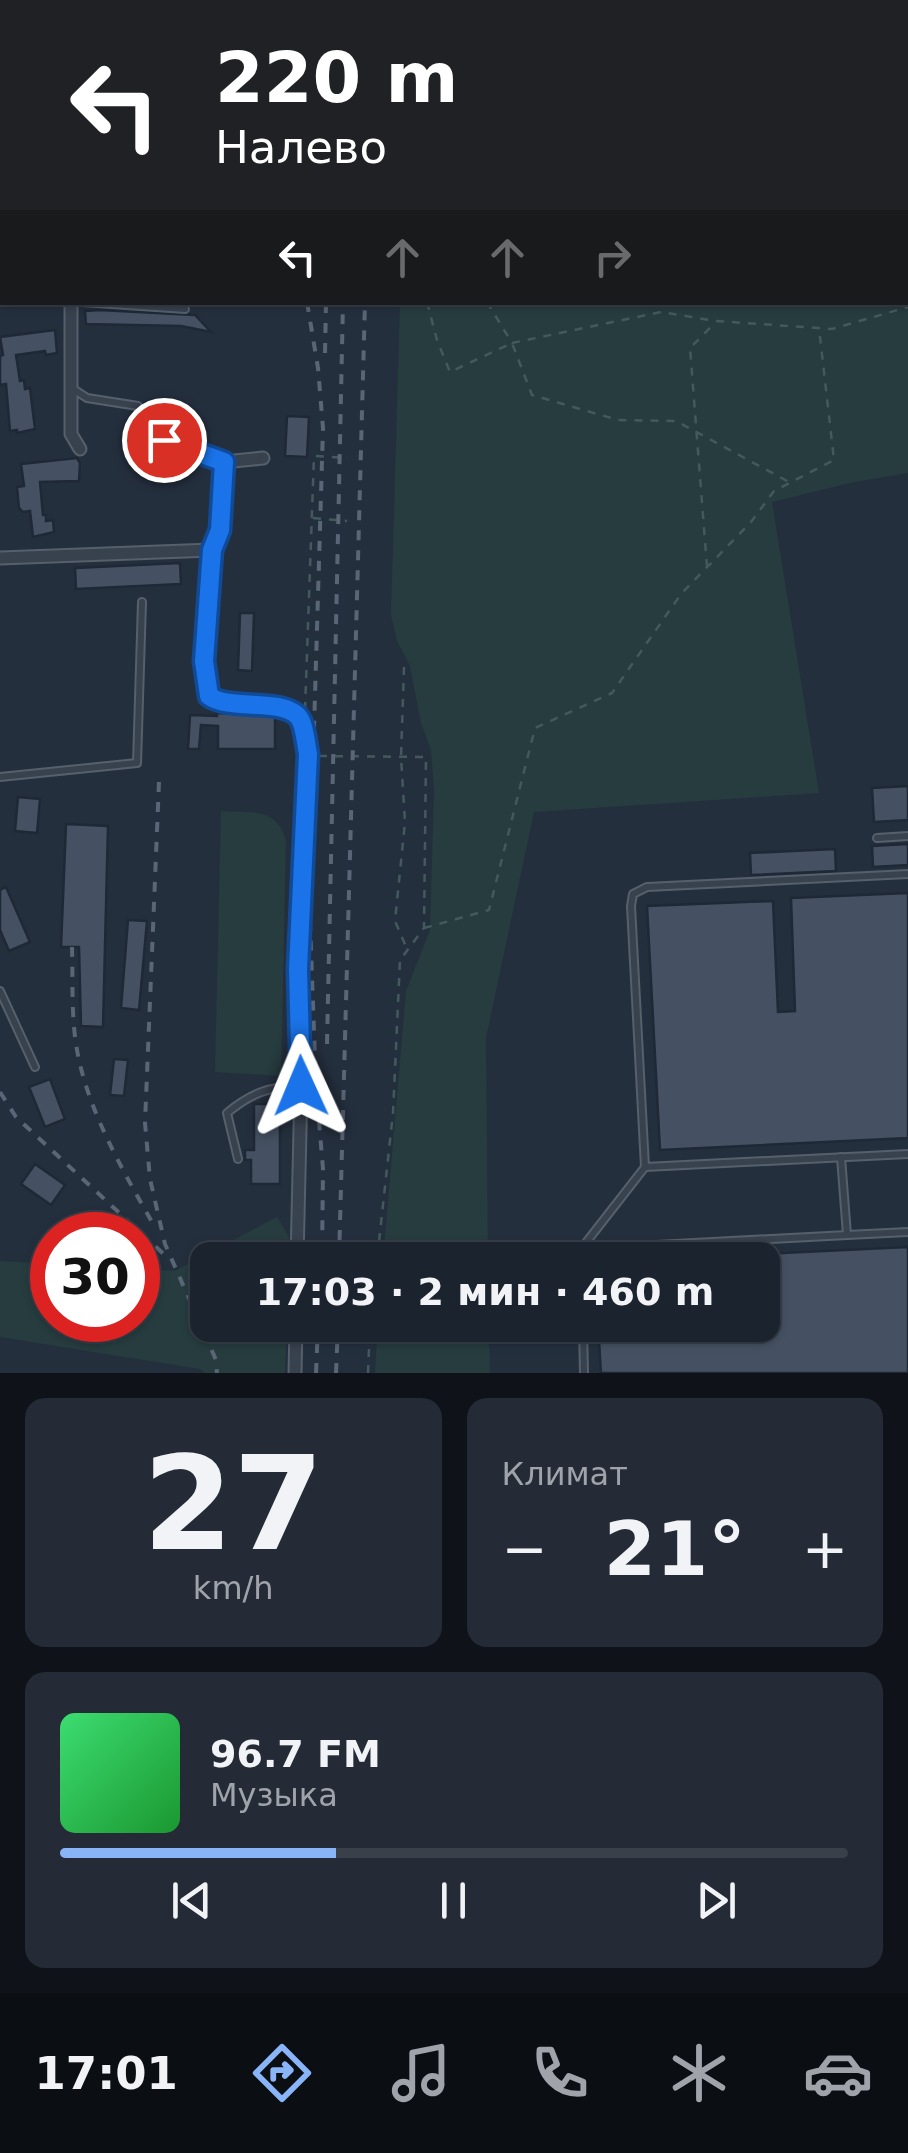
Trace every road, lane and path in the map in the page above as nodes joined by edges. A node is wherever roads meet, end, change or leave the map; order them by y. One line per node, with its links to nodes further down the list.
1 (71, 305): 10 (street)
2 (126, 305): 6 (lane)
3 (428, 305): 9 (path)
4 (488, 305): 9 (path)
5 (908, 307): 8 (path)
6 (185, 309)
7 (716, 322): 8 (path); 9 (path); 12 (path)
8 (818, 328): 18 (path)
9 (512, 343): 12 (path)
10 (69, 386): 11 (lane); 14 (street)
11 (133, 405): 13 (path)
12 (696, 432): 18 (path); 23 (path)
13 (164, 440): 17 (street)
14 (80, 449)
15 (264, 458): 17 (street)
16 (348, 458): 19 (path)
17 (224, 462): 21 (street)
18 (790, 482): 23 (path)
19 (312, 518): 20 (path); 26 (path)
20 (346, 520)
21 (212, 550): 22 (street); 26 (street)
22 (0, 558)
23 (707, 567): 33 (path)
24 (142, 602): 29 (lane)
25 (404, 667): 28 (path)
26 (302, 721): 27 (street)
27 (308, 754): 28 (path); 37 (street)
28 (401, 757): 33 (path); 34 (path)
29 (0, 778)
30 (908, 836): 31 (lane)
31 (876, 838)
32 (908, 874): 41 (lane)
33 (424, 928): 34 (path)
34 (408, 950): 45 (path)
35 (0, 990): 36 (lane)
36 (35, 1067)
37 (301, 1086): 40 (lane); 44 (street)
38 (908, 1154): 39 (lane)
39 (841, 1157): 41 (lane); 43 (lane)
40 (238, 1159)
41 (646, 1167): 46 (lane)
42 (908, 1232): 43 (lane)
43 (847, 1235): 47 (lane)
44 (297, 1242)
45 (379, 1242)
46 (587, 1242)
47 (714, 1242)
48 (296, 1342): 51 (street)
49 (369, 1342): 52 (path)
50 (583, 1342): 53 (lane)
51 (295, 1373)
52 (368, 1373)
53 (584, 1373)

